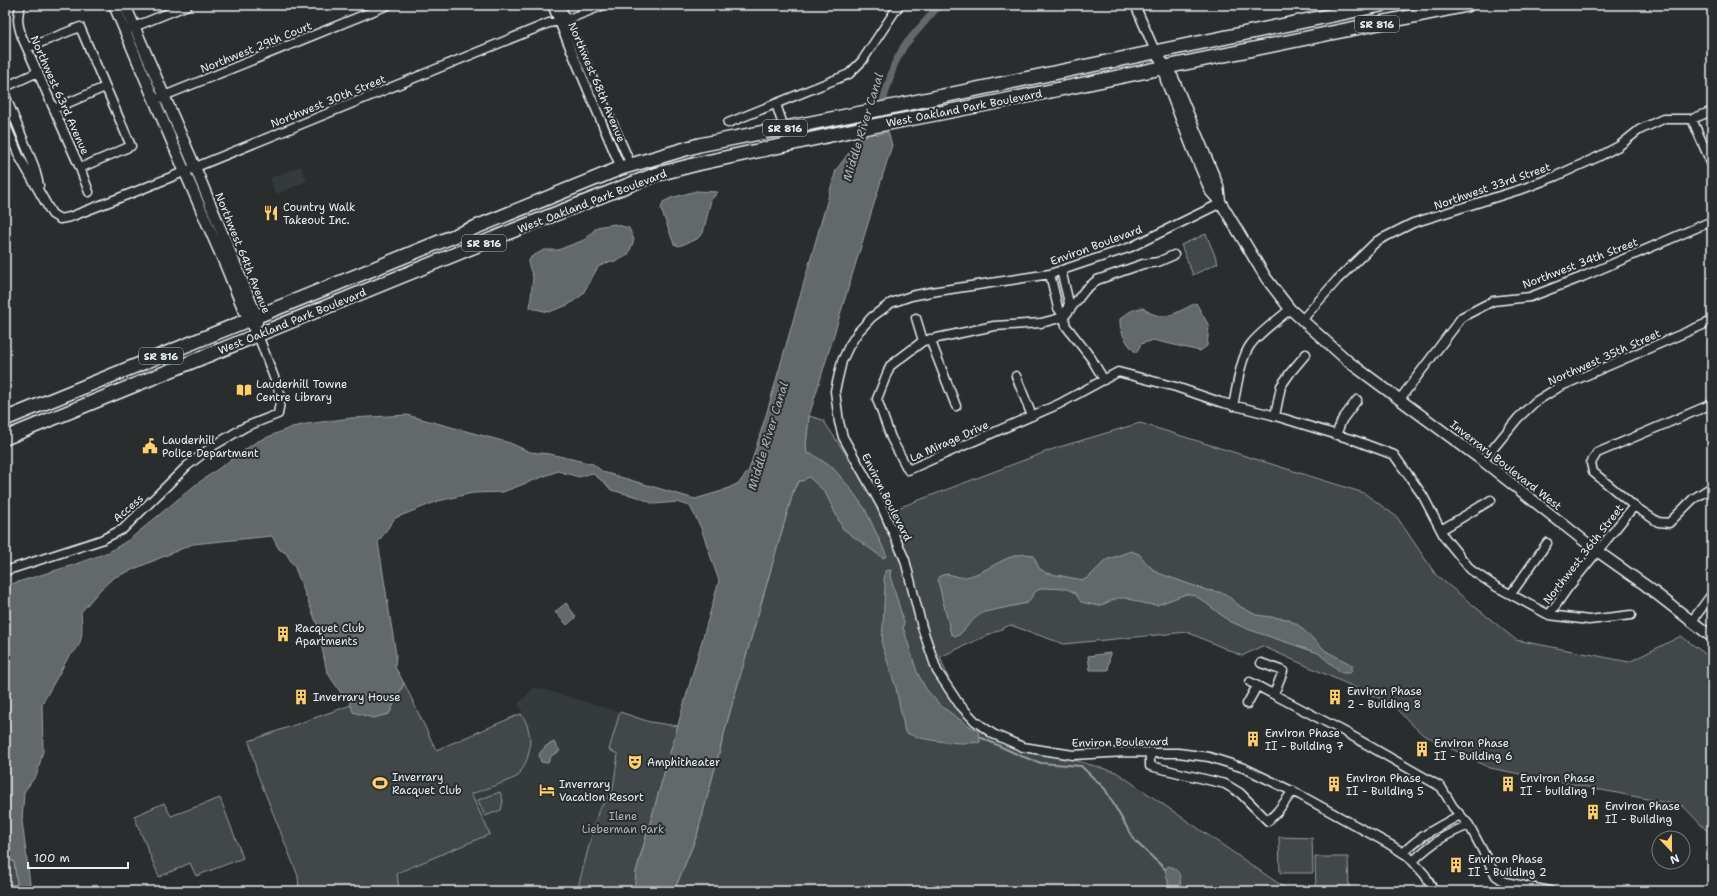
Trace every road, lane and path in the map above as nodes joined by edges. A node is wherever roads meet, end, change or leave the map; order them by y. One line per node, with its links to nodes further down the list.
1 (21, 5): 19 (street, Northwest 63rd Avenue)
2 (114, 5): 16 (street, Northwest 64th Avenue)
3 (125, 5): 16 (street, Northwest 64th Avenue)
4 (188, 5): 16 (street)
5 (388, 5): 27 (street, Northwest 29th Court)
6 (552, 5): 15 (street, Northwest 68th Avenue)
7 (560, 5): 15 (street, Northwest 68th Avenue)
8 (604, 5): 15 (street, Northwest 30th Street)
9 (899, 5): 30 (street)
10 (1136, 5): 20 (street, Inverrary Boulevard West)
11 (1381, 5): 13 (main road, West Oakland Park Boulevard / SR 816)
12 (1467, 5): 17 (main road, West Oakland Park Boulevard / SR 816)
13 (1359, 10): 14 (main road, West Oakland Park Boulevard / SR 816); 17 (main road)
14 (1340, 14): 18 (main road); 20 (main road, West Oakland Park Boulevard / SR 816)
15 (563, 21): 39 (street, Northwest 30th Street); 40 (street, Northwest 68th Avenue)
16 (130, 28): 27 (street, Northwest 64th Avenue); 28 (street, Northwest 64th Avenue)
17 (1339, 32): 18 (main road, West Oakland Park Boulevard / SR 816)
18 (1320, 36): 21 (main road, West Oakland Park Boulevard / SR 816)
19 (27, 48): 22 (street, Northwest 63rd Avenue); 25 (street)
20 (1155, 51): 21 (street, Inverrary Boulevard West); 23 (main road, West Oakland Park Boulevard / SR 816)
21 (1164, 67): 29 (main road, West Oakland Park Boulevard / SR 816); 45 (street, Inverrary Boulevard West)
22 (38, 72): 24 (street); 31 (street, Northwest 63rd Avenue)
23 (1012, 81): 29 (main road); 37 (main road, West Oakland Park Boulevard / SR 816)
24 (5, 87)
25 (105, 88): 31 (street); 41 (street)
26 (5, 95): 34 (street)
27 (164, 96): 28 (street, Northwest 29th Court); 39 (street, Northwest 64th Avenue)
28 (154, 100): 42 (street, Northwest 64th Avenue)
29 (992, 103): 51 (main road, West Oakland Park Boulevard / SR 816)
30 (776, 104): 36 (street); 37 (street)
31 (54, 109): 41 (street, Northwest 63rd Avenue)
32 (1712, 111): 33 (street, Northwest 33rd Street)
33 (1692, 118): 38 (street); 59 (street, Northwest 33rd Street)
34 (15, 120): 35 (street); 44 (street)
35 (5, 123): 44 (street)
36 (728, 123)
37 (784, 128): 40 (main road, West Oakland Park Boulevard / SR 816)
38 (1712, 165)
39 (195, 166): 42 (street, Northwest 30th Street); 49 (street, Northwest 64th Avenue)
40 (626, 167): 47 (main road, West Oakland Park Boulevard / SR 816)
41 (80, 168): 43 (street, Northwest 63rd Avenue)
42 (185, 171): 44 (street, Northwest 30th Street); 49 (street, Northwest 64th Avenue)
43 (89, 192)
44 (41, 194)
45 (1221, 203): 53 (street, Environ Boulevard); 55 (street, Inverrary Boulevard West)
46 (1712, 221): 66 (street, Northwest 34th Street)
47 (464, 233): 48 (main road, West Oakland Park Boulevard / SR 816); 51 (main road)
48 (435, 244): 52 (main road); 58 (main road, West Oakland Park Boulevard / SR 816)
49 (225, 251): 58 (street, Northwest 64th Avenue); 58 (street, Northwest 64th Avenue)
50 (1174, 255): 57 (street)
51 (446, 258): 52 (main road, West Oakland Park Boulevard / SR 816)
52 (426, 266): 61 (main road, West Oakland Park Boulevard / SR 816)
53 (1061, 270): 54 (street, Environ Boulevard); 57 (street)
54 (1050, 274): 57 (street); 93 (street, Environ Boulevard)
55 (1290, 309): 59 (street, Inverrary Boulevard West); 70 (street)
56 (916, 318): 62 (street)
57 (1064, 318): 62 (street, La Mirage Drive); 65 (street)
58 (253, 319): 61 (street, Northwest 64th Avenue); 73 (main road, West Oakland Park Boulevard / SR 816)
59 (1302, 320): 66 (street, Inverrary Boulevard West)
60 (1712, 321): 76 (street, Northwest 35th Street)
61 (258, 335): 75 (main road, West Oakland Park Boulevard / SR 816); 83 (street, Access)
62 (927, 340): 69 (street); 71 (street, La Mirage Drive)
63 (1306, 354): 72 (street)
64 (1016, 376): 71 (street)
65 (1104, 380): 70 (street); 71 (street, La Mirage Drive)
66 (1400, 399): 76 (street, Inverrary Boulevard West)
67 (1356, 400): 74 (street)
68 (1712, 404): 79 (street)
69 (956, 406)
70 (1233, 406): 72 (street)
71 (1032, 416)
72 (1275, 416): 74 (street)
73 (5, 419)
74 (1336, 435): 80 (street)
75 (5, 438)
76 (1483, 461): 82 (street, Inverrary Boulevard West)
77 (1712, 487): 79 (street)
78 (1491, 500): 80 (street)
79 (1634, 506): 82 (street, Northwest 36th Street)
80 (1441, 530): 84 (street)
81 (1547, 543): 84 (street)
82 (1597, 551): 86 (street, Northwest 36th Street); 88 (street, Inverrary Boulevard West)
83 (5, 571)
84 (1511, 594): 86 (street)
85 (1712, 594): 88 (street)
86 (1549, 615): 87 (street)
87 (1631, 616)
88 (1692, 621): 89 (street, Inverrary Boulevard West)
89 (1712, 637)
90 (1260, 663): 91 (street)
91 (1274, 694): 92 (street); 95 (street)
92 (1247, 704)
93 (1150, 752): 94 (street, Environ Boulevard); 94 (street)
94 (1293, 792): 97 (street, Environ Boulevard)
95 (1460, 815): 96 (street); 97 (street)
96 (1469, 825): 98 (street); 100 (street)
97 (1402, 852): 98 (street, Environ Boulevard)
98 (1413, 861): 99 (street, Environ Boulevard)
99 (1434, 891)
100 (1550, 891)

